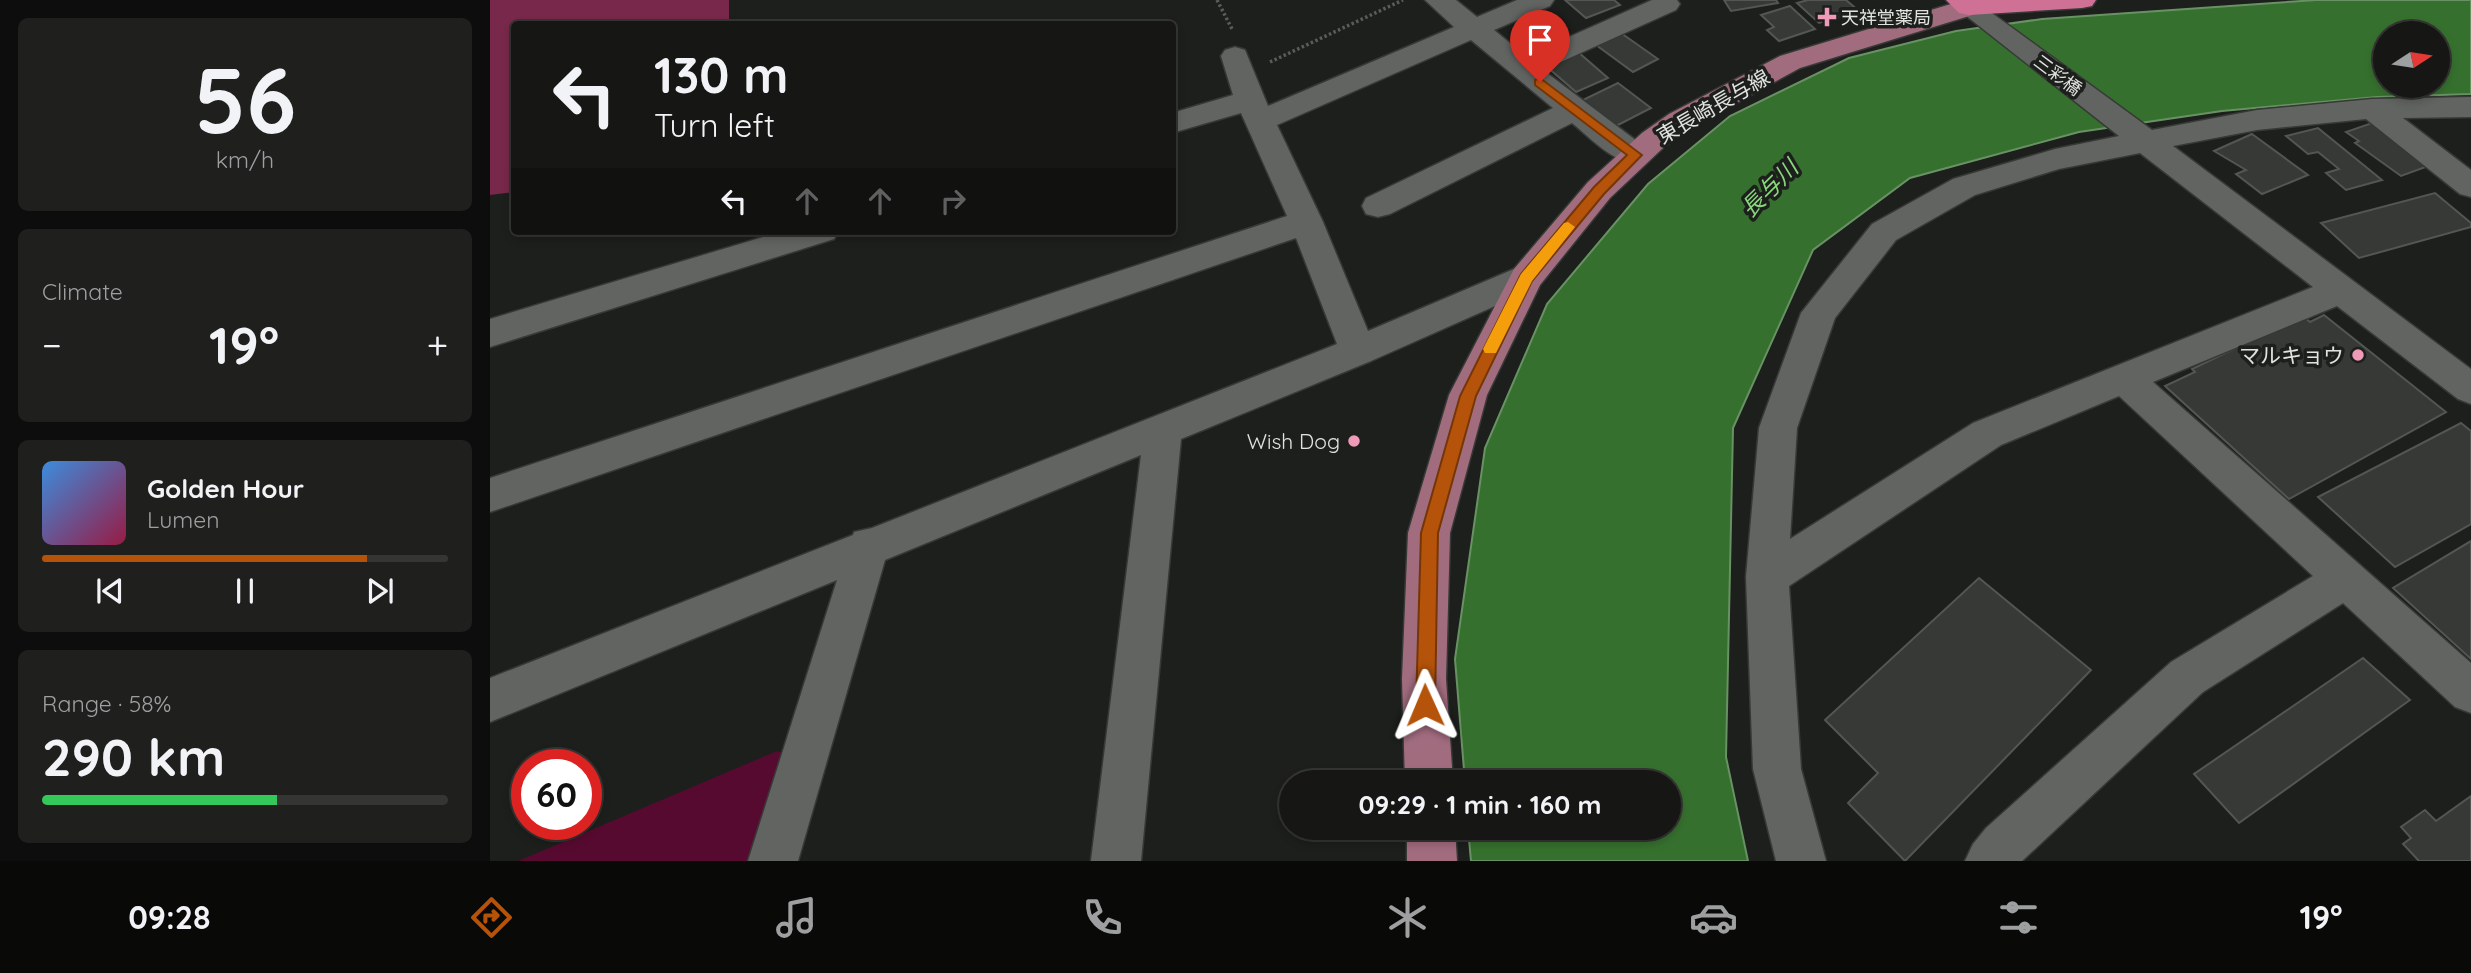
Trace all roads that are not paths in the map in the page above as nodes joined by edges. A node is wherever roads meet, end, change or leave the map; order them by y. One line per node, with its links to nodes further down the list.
1 (1439, 0): 6 (street)
2 (1540, 0): 6 (street)
3 (2082, 0): 5 (highway)
4 (1666, 4): 7 (street)
5 (1971, 8): 13 (street, 三彩橋); 14 (main road, 東長崎長与線)
6 (1474, 29): 7 (street); 8 (street)
7 (1522, 68): 11 (street)
8 (1246, 88): 12 (street); 17 (street)
9 (2471, 107): 10 (street)
10 (2372, 109): 13 (street); 15 (street)
11 (1574, 110): 14 (street); 16 (street)
12 (1176, 122)
13 (2140, 137): 20 (street, 三彩橋); 28 (street)
14 (1635, 155): 19 (main road, 東長崎長与線)
15 (2471, 186)
16 (1378, 206)
17 (1306, 222): 22 (street); 26 (street)
18 (809, 235): 21 (street)
19 (1526, 278): 22 (street); 32 (main road, 東長崎長与線)
20 (2342, 290): 23 (street); 24 (street, 三彩橋)
21 (490, 333)
22 (1357, 351): 25 (street)
23 (2123, 377): 28 (street); 29 (street)
24 (2471, 389)
25 (1163, 429): 27 (street); 35 (street)
26 (490, 495)
27 (869, 545): 31 (street); 34 (street)
28 (1767, 578): 37 (street)
29 (2346, 578): 30 (street); 38 (street)
30 (2471, 692)
31 (490, 700)
32 (1428, 770)
33 (1431, 840): 36 (main road)
34 (773, 861)
35 (1116, 861)
36 (1432, 861)
37 (1801, 861)
38 (1990, 861)

